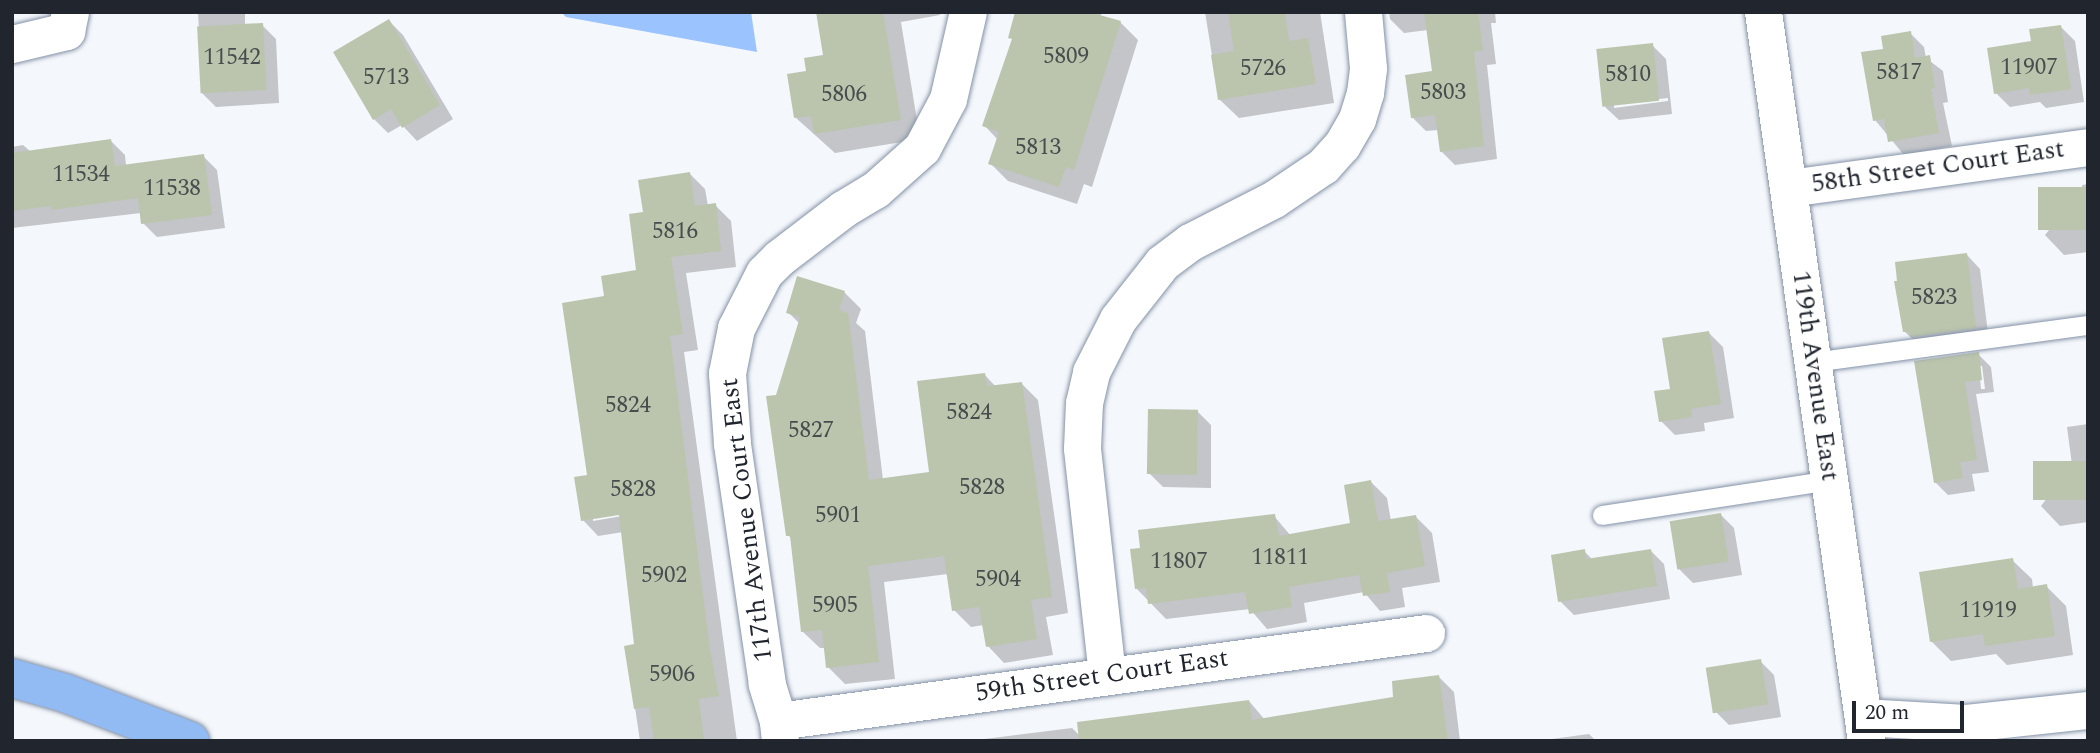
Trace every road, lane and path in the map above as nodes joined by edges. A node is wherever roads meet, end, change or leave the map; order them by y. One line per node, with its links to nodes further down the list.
1 (968, 12): 17 (street, 117th Avenue Court East)
2 (1363, 12): 13 (street)
3 (1763, 12): 7 (street, 119th Avenue East)
4 (68, 21): 5 (street)
5 (12, 44)
6 (2088, 147): 7 (street, 58th Street Court East)
7 (1789, 188): 9 (street, 119th Avenue East)
8 (2088, 325): 9 (lane)
9 (1813, 362): 10 (street, 119th Avenue East)
10 (1830, 480): 11 (lane); 16 (street, 119th Avenue East)
11 (1602, 515)
12 (1426, 633): 13 (street, 59th Street Court East)
13 (1107, 675): 17 (street, 59th Street Court East)
14 (12, 678): 18 (highway)
15 (2088, 710): 16 (street)
16 (1864, 729)
17 (779, 731)
18 (190, 741)

